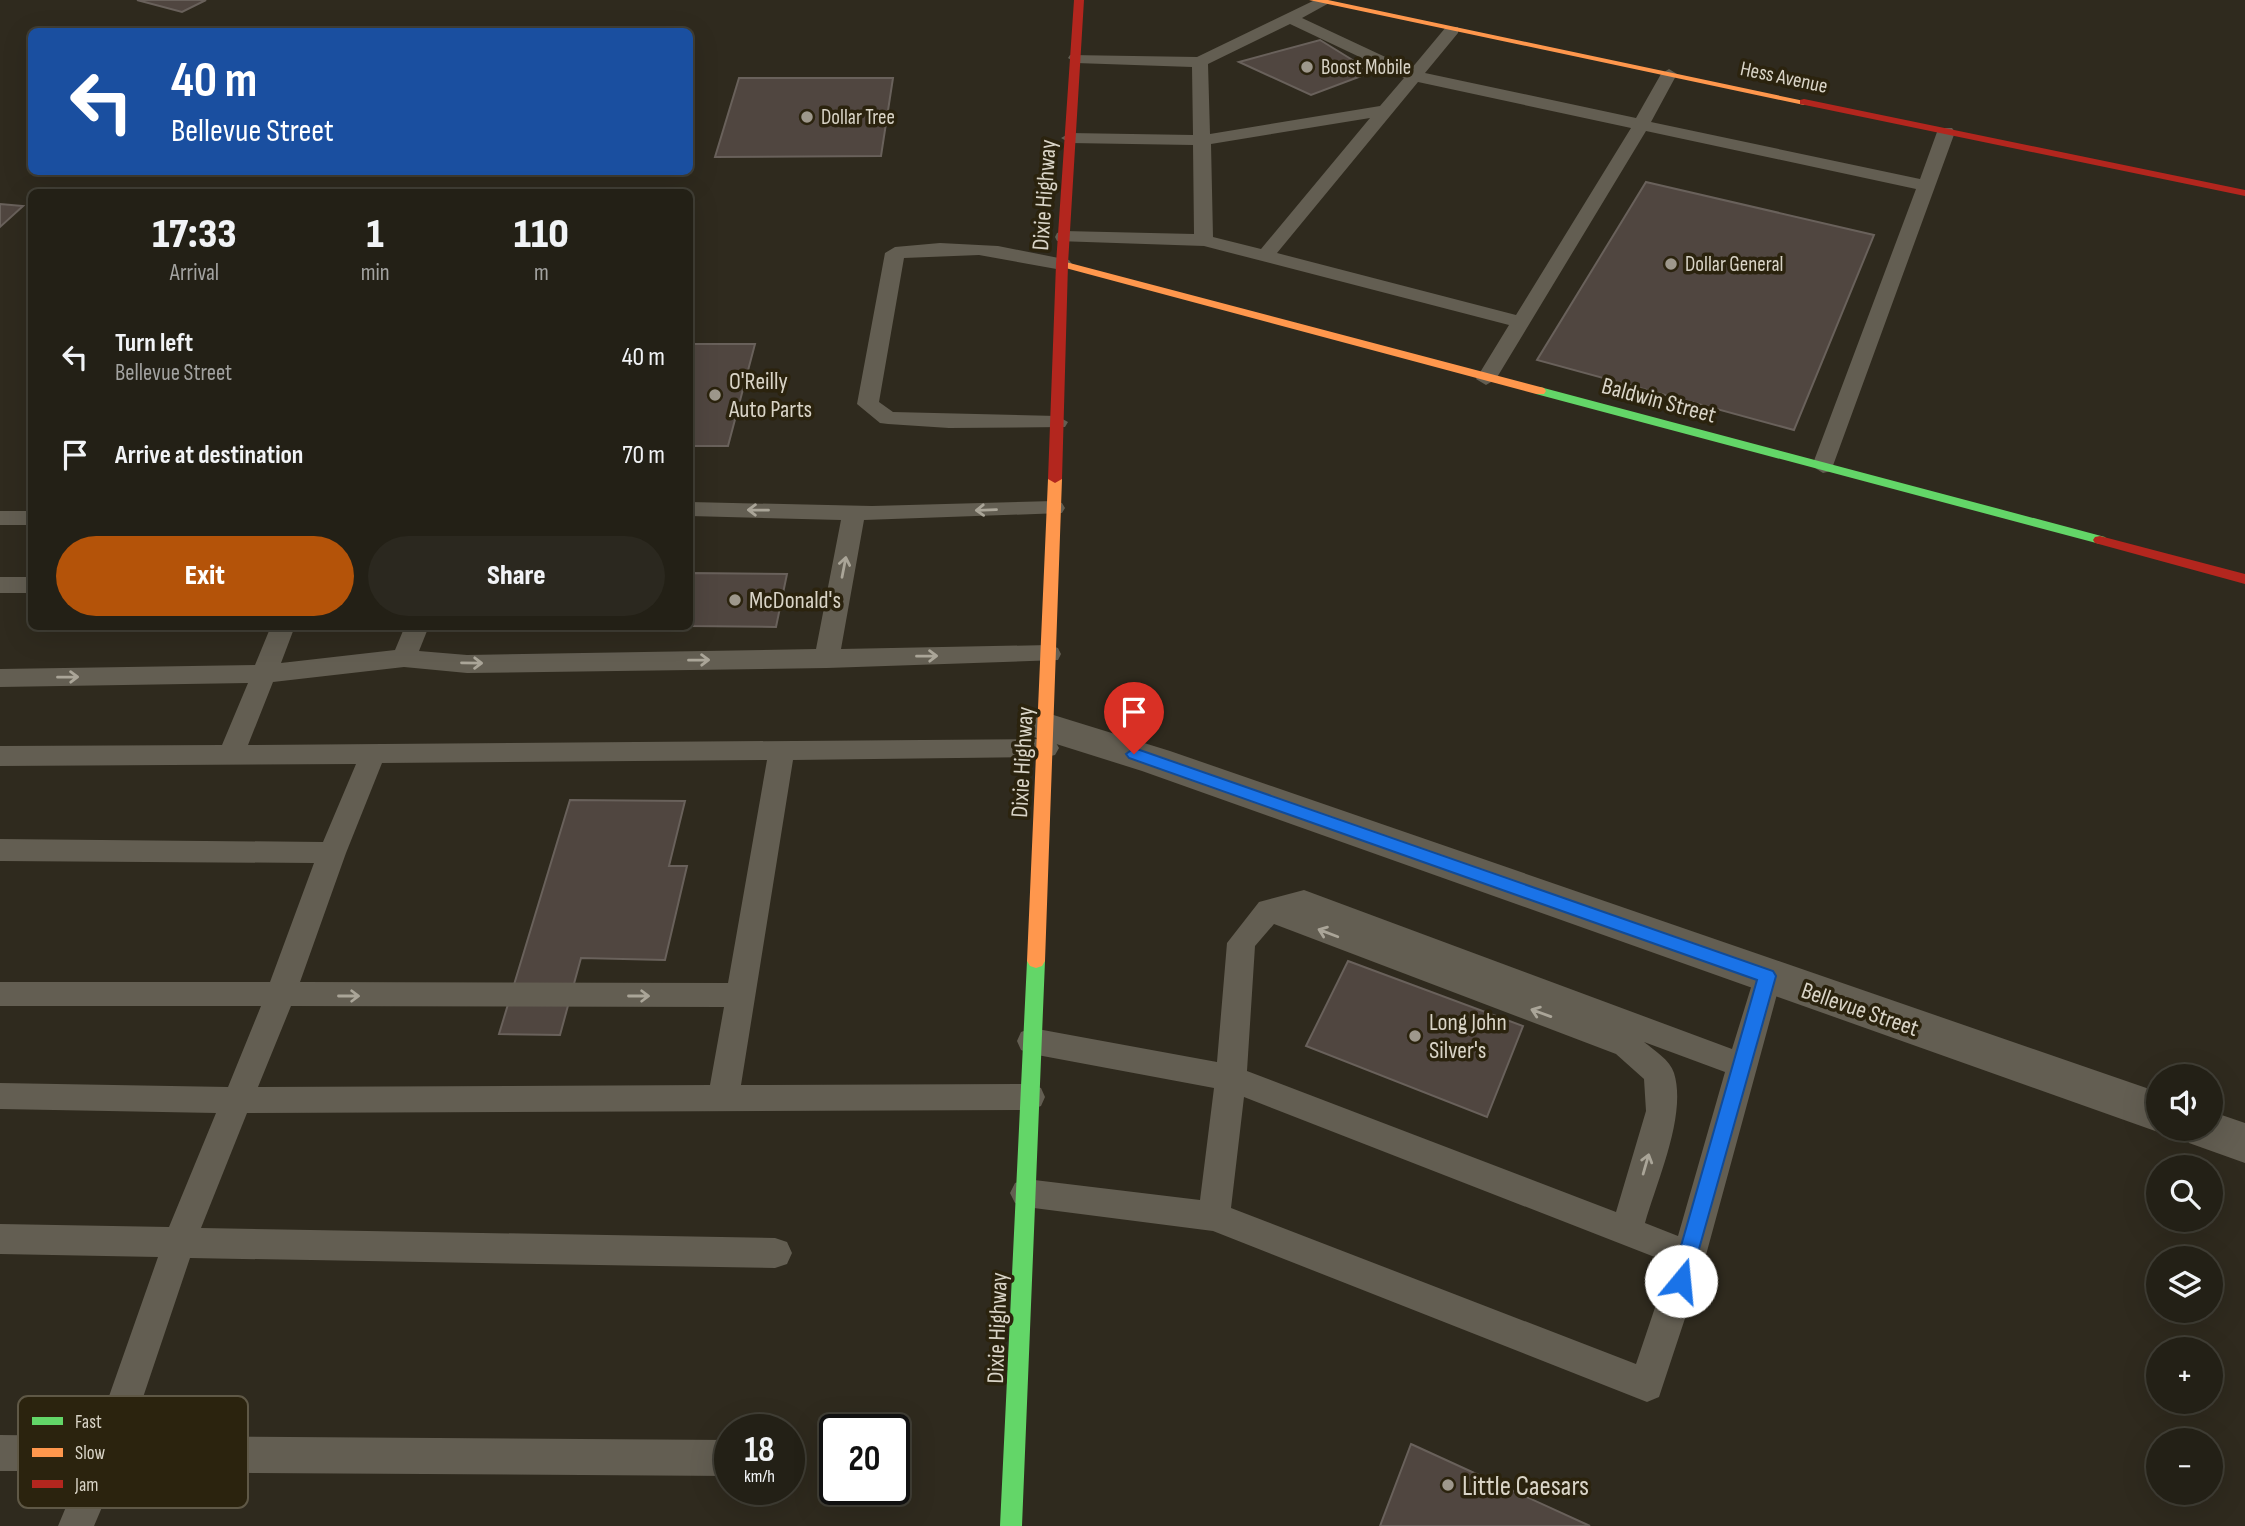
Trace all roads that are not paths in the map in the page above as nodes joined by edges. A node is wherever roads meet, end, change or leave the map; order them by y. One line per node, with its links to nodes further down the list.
1 (1079, 0): 5 (street, Dixie Highway)
2 (1318, 1): 3 (lane); 4 (street, Hess Avenue)
3 (1289, 19): 6 (lane); 8 (lane)
4 (1452, 30): 7 (street, Hess Avenue); 8 (lane)
5 (1076, 58): 6 (lane); 12 (street, Dixie Highway)
6 (1200, 62): 13 (lane)
7 (1669, 74): 10 (lane); 11 (street, Hess Avenue)
8 (1414, 76): 9 (lane); 10 (lane)
9 (1387, 110): 13 (lane); 18 (lane)
10 (1640, 125): 14 (lane); 20 (lane)
11 (1945, 132): 14 (lane); 15 (street, Hess Avenue)
12 (1070, 138): 13 (lane); 16 (street, Dixie Highway)
13 (1203, 140): 17 (lane)
14 (1927, 186): 23 (lane)
15 (2245, 193)
16 (1064, 237): 17 (lane); 19 (street, Dixie Highway)
17 (1204, 240): 18 (lane)
18 (1265, 256): 20 (lane)
19 (1062, 264): 21 (street, Baldwin Street); 22 (street, Dixie Highway); 22 (lane)
20 (1521, 322): 21 (lane)
21 (1486, 379): 23 (street, Baldwin Street)
22 (1057, 422): 24 (street, Dixie Highway)
23 (1823, 466): 29 (street, Baldwin Street)
24 (1054, 508): 26 (lane, one-way to 26); 34 (street, Dixie Highway)
25 (693, 509): 26 (lane, one-way to 25)
26 (854, 512): 36 (lane, one-way to 26)
27 (0, 518): 28 (lane)
28 (28, 518)
29 (2245, 579)
30 (28, 584): 31 (lane)
31 (0, 585)
32 (281, 630): 37 (lane)
33 (415, 630): 35 (lane)
34 (1049, 654): 36 (lane, one-way to 34); 39 (street, Dixie Highway)
35 (404, 658): 36 (lane, one-way to 36); 37 (lane)
36 (827, 659)
37 (264, 674): 38 (lane, one-way to 37); 41 (lane)
38 (0, 678)
39 (1046, 737): 40 (lane); 47 (street, Bellevue Street); 51 (street, Dixie Highway)
40 (782, 752): 42 (lane); 49 (lane)
41 (231, 754): 42 (lane); 43 (lane)
42 (373, 754): 45 (lane)
43 (0, 757)
44 (0, 850): 45 (lane)
45 (332, 853): 50 (lane)
46 (1269, 910): 52 (lane); 53 (lane); 63 (lane, one-way to 46)
47 (1767, 976): 52 (lane); 58 (street, Bellevue Street)
48 (0, 994): 50 (lane)
49 (741, 995): 50 (lane, one-way to 49); 56 (lane)
50 (281, 996): 57 (lane)
51 (1032, 1041): 53 (lane); 55 (street, Dixie Highway)
52 (1743, 1066): 67 (lane)
53 (1231, 1078): 62 (lane); 63 (lane)
54 (0, 1096): 57 (lane)
55 (1030, 1097): 56 (lane); 61 (street, Dixie Highway)
56 (723, 1099): 57 (lane)
57 (235, 1100): 65 (lane)
58 (2146, 1108)
59 (2223, 1135): 60 (street)
60 (2245, 1143)
61 (1026, 1193): 62 (lane); 75 (street, Dixie Highway)
62 (1214, 1216): 67 (lane)
63 (1627, 1230): 67 (lane)
64 (0, 1239): 65 (lane)
65 (180, 1240): 66 (lane); 68 (lane)
66 (775, 1253)
67 (1689, 1255)
68 (126, 1396)
69 (0, 1453): 70 (lane)
70 (18, 1453)
71 (248, 1455): 72 (lane)
72 (714, 1458)
73 (84, 1508): 74 (lane)
74 (76, 1526)
75 (1011, 1526)

